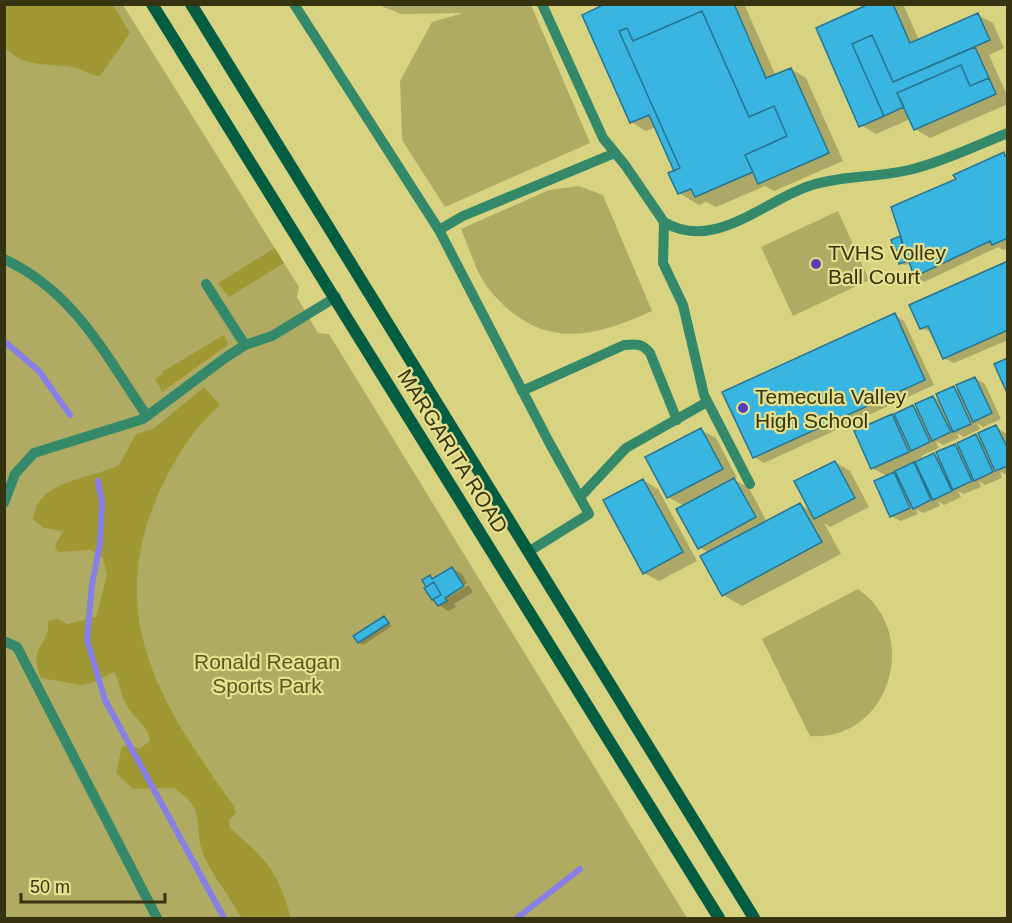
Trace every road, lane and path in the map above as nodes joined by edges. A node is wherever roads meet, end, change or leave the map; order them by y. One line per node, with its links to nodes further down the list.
1 (152, 4): 11 (main road, MARGARITA ROAD)
2 (191, 4): 20 (main road, MARGARITA ROAD)
3 (294, 4): 8 (lane)
4 (542, 4): 6 (lane)
5 (1008, 133): 7 (lane)
6 (615, 153): 7 (lane); 8 (lane)
7 (664, 222): 14 (lane)
8 (440, 230): 13 (lane)
9 (4, 259): 15 (lane)
10 (206, 284): 12 (lane)
11 (336, 297): 12 (lane); 23 (main road, MARGARITA ROAD)
12 (245, 345): 15 (lane)
13 (522, 390): 16 (lane); 18 (lane)
14 (707, 402): 16 (lane); 17 (lane)
15 (147, 416): 19 (lane)
16 (677, 420): 18 (lane)
17 (750, 484)
18 (580, 497): 20 (lane)
19 (4, 503)
20 (528, 552): 24 (main road, MARGARITA ROAD)
21 (4, 641): 22 (lane)
22 (157, 918)
23 (719, 918)
24 (754, 918)

